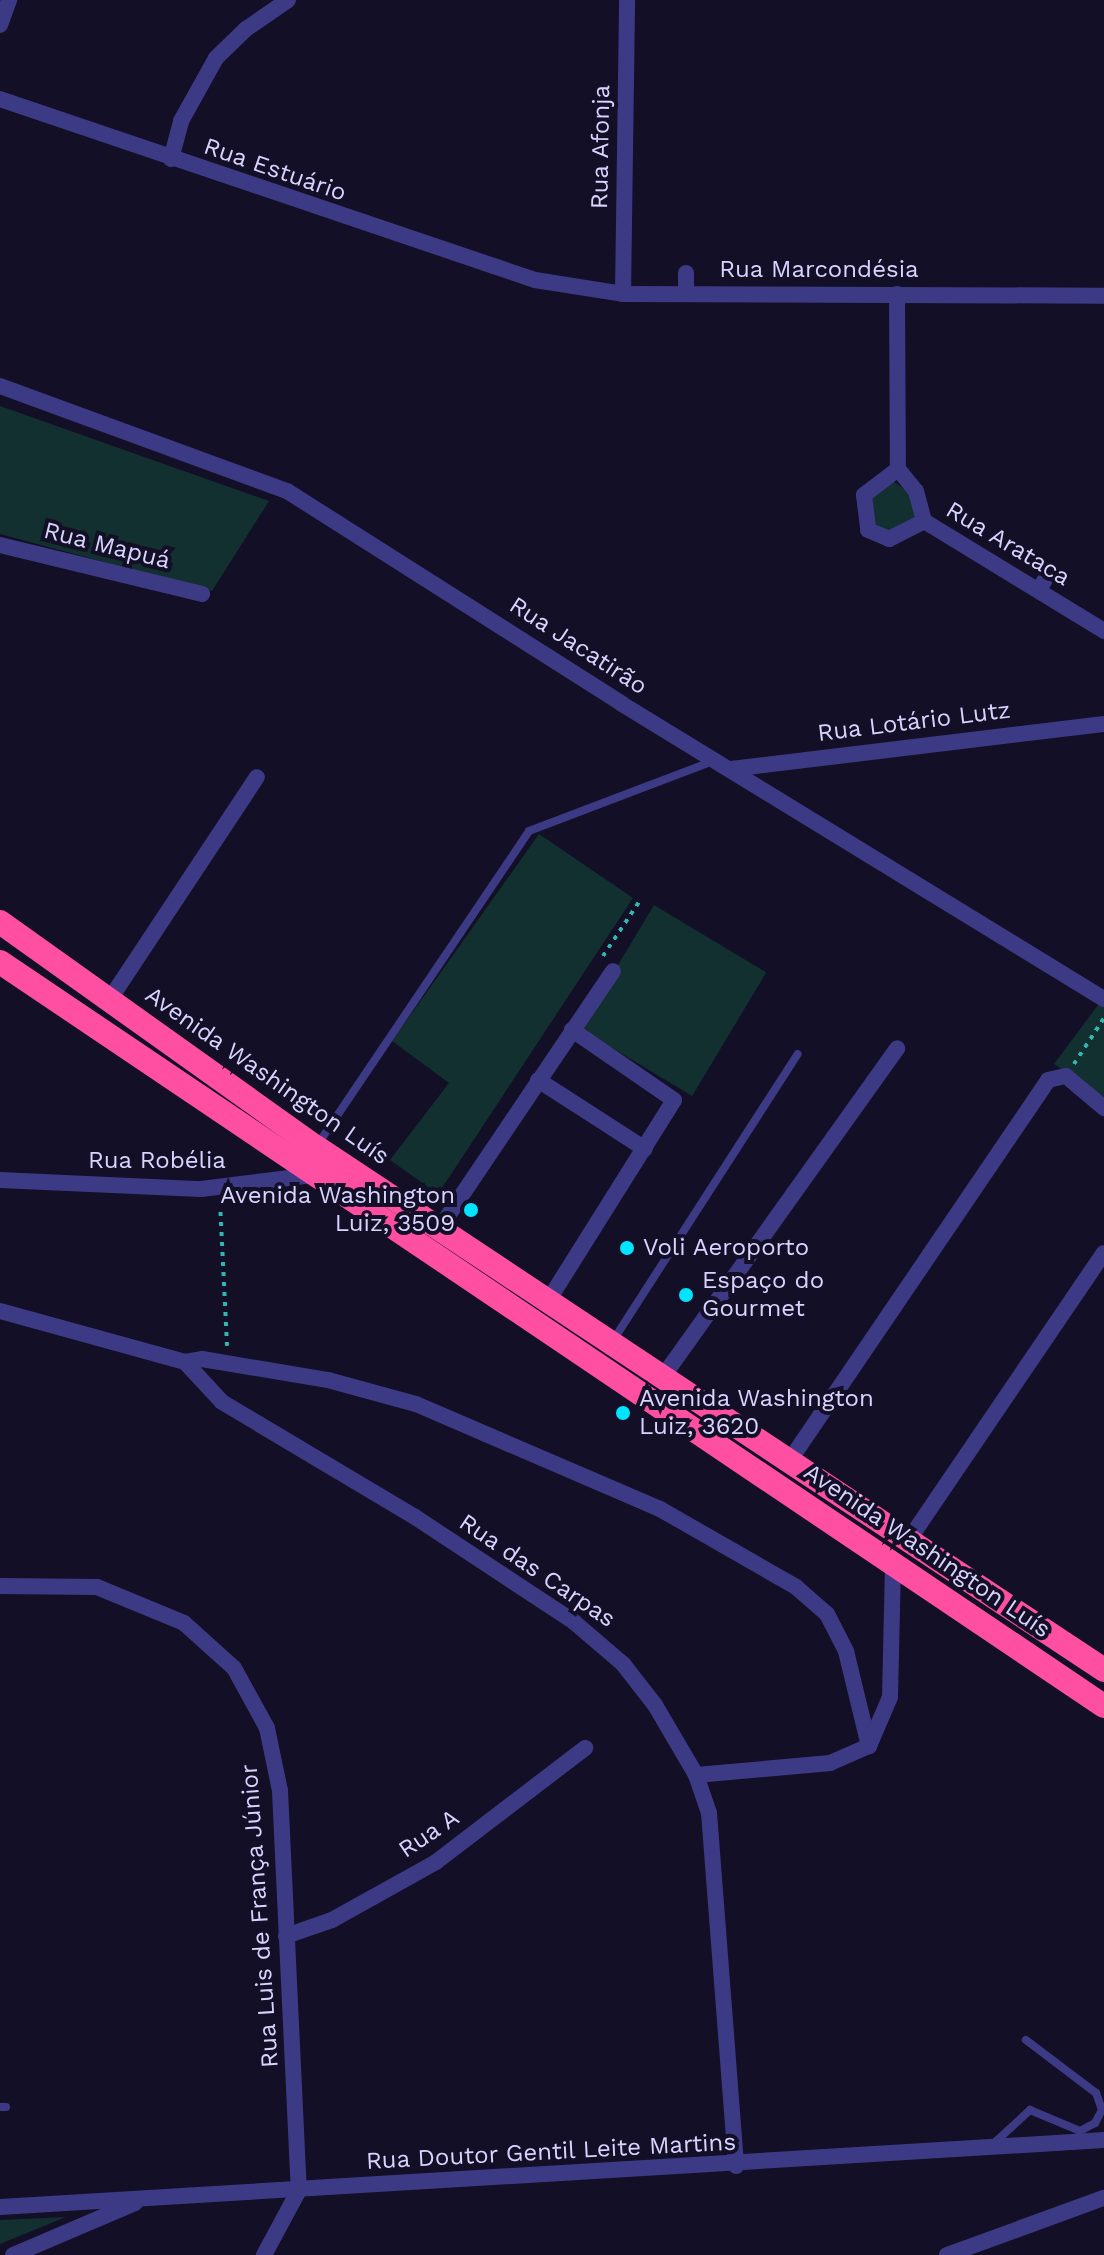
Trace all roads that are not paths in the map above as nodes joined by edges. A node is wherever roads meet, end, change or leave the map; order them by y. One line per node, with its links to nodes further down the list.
1 (9, 0): 4 (street)
2 (288, 0): 6 (street)
3 (627, 0): 9 (street, Rua Afonja)
4 (0, 25)
5 (0, 99): 6 (street, Rua Estuário)
6 (171, 159): 7 (street, Rua Estuário)
7 (535, 273): 9 (street, Rua Marcondésia)
8 (686, 273): 10 (street)
9 (623, 294): 10 (street, Rua Marcondésia)
10 (686, 294): 11 (street, Rua Marcondésia)
11 (897, 294): 12 (street, Rua Marcondésia); 14 (street)
12 (1104, 296)
13 (0, 386): 22 (street, Rua Jacatirão)
14 (898, 469): 15 (street, Rua Arataca); 15 (street)
15 (924, 521): 18 (street, Rua Arataca)
16 (0, 545): 19 (street, Rua Mapuá)
17 (1049, 573): 18 (street)
18 (1039, 590): 20 (street, Rua Arataca)
19 (202, 594)
20 (1104, 631)
21 (1104, 724): 23 (street, Rua Lotário Lutz)
22 (714, 760): 23 (street, Rua Jacatirão); 35 (lane)
23 (731, 769): 29 (street, Rua Jacatirão)
24 (257, 777): 28 (street)
25 (0, 922): 28 (highway, Avenida Washington Luís)
26 (0, 962): 37 (highway, Avenida Washington Luís)
27 (613, 971): 30 (street)
28 (110, 999): 35 (highway, Avenida Washington Luís)
29 (1104, 999)
30 (572, 1030): 33 (street); 36 (street)
31 (897, 1048): 45 (street)
32 (798, 1054): 43 (lane)
33 (538, 1080): 36 (street); 39 (street)
34 (1104, 1108): 46 (street)
35 (316, 1147): 39 (highway, Avenida Washington Luís)
36 (645, 1149): 41 (street)
37 (314, 1175): 38 (street, Rua Robélia); 48 (highway, Avenida Washington Luís)
38 (0, 1180)
39 (439, 1229): 41 (highway, Avenida Washington Luís)
40 (1104, 1253): 47 (street)
41 (548, 1301): 43 (highway, Avenida Washington Luís)
42 (0, 1311): 44 (street)
43 (611, 1343): 45 (highway, Avenida Washington Luís)
44 (185, 1362): 56 (street); 58 (street, Rua das Carpas)
45 (662, 1378): 46 (highway, Avenida Washington Luís)
46 (788, 1463): 47 (highway, Avenida Washington Luís)
47 (908, 1541): 50 (highway, Avenida Washington Luís)
48 (893, 1561): 53 (highway, Avenida Washington Luís); 56 (street)
49 (0, 1586): 59 (street, Rua Luis de França Júnior)
50 (1007, 1606): 51 (highway); 52 (highway, Avenida Washington Luís)
51 (1104, 1651)
52 (1104, 1670)
53 (1073, 1685): 54 (highway, Avenida Washington Luís); 55 (highway)
54 (1104, 1706)
55 (1104, 1722)
56 (869, 1746): 58 (street)
57 (585, 1748): 59 (street, Rua A)
58 (696, 1775): 63 (street, Rua das Carpas)
59 (286, 1936): 64 (street, Rua Luis de França Júnior)
60 (1026, 2040): 62 (lane)
61 (1104, 2140): 62 (street, Rua Doutor Gentil Leite Martins)
62 (989, 2148): 63 (street, Rua Doutor Gentil Leite Martins)
63 (736, 2166): 64 (street, Rua Doutor Gentil Leite Martins)
64 (299, 2190): 65 (street, Rua Doutor Gentil Leite Martins); 69 (street)
65 (147, 2198): 67 (street, Rua Doutor Gentil Leite Martins); 68 (street)
66 (1104, 2198): 70 (street)
67 (0, 2207)
68 (13, 2255)
69 (264, 2255)
70 (947, 2255)

